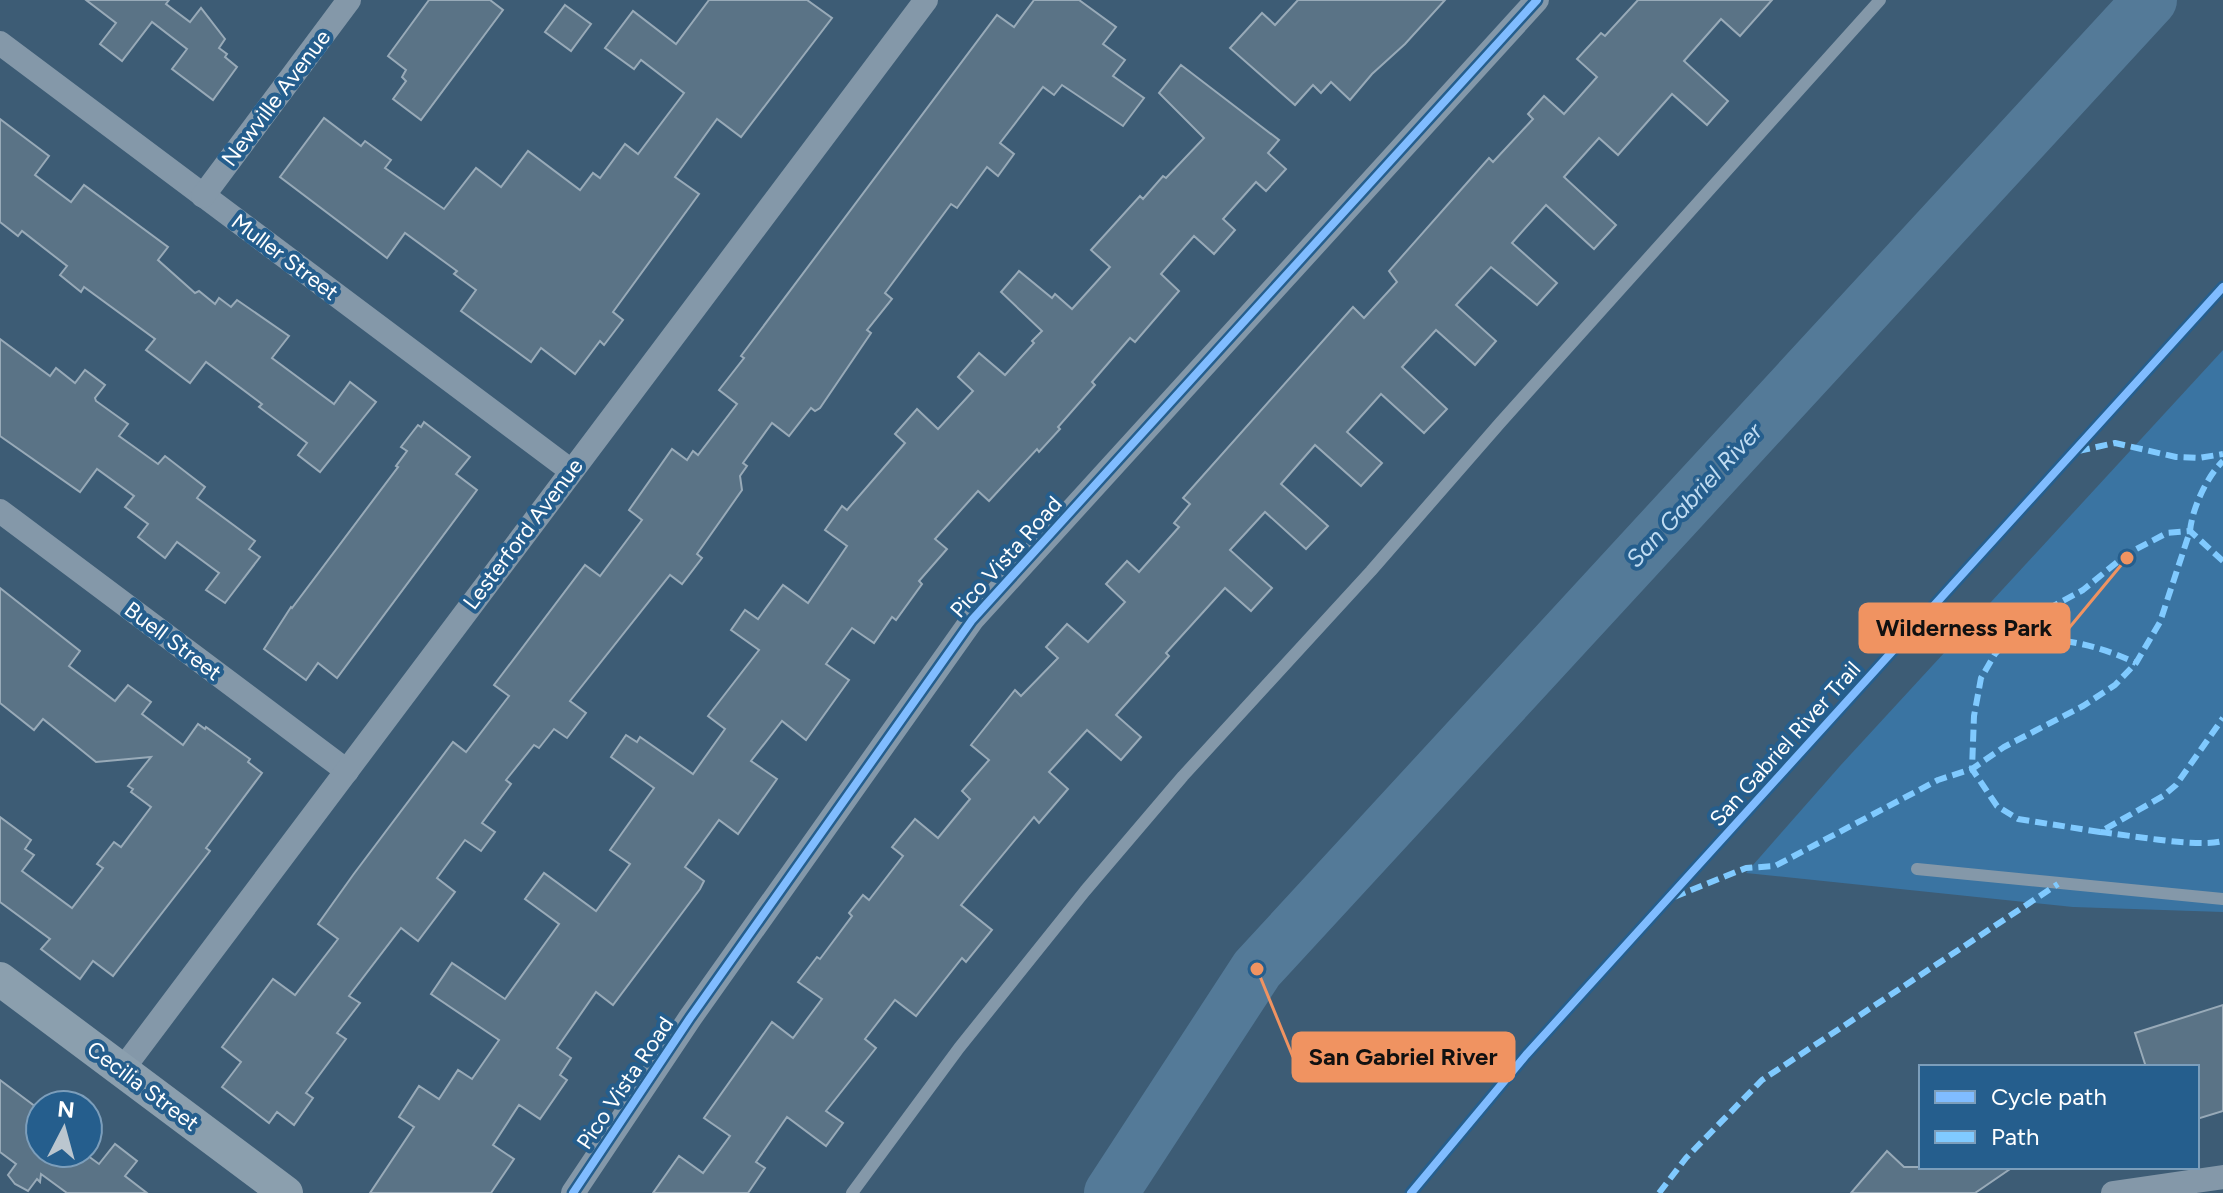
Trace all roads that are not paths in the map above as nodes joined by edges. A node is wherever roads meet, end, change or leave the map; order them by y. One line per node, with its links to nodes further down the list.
1 (349, 0): 6 (street, Newville Avenue)
2 (926, 0): 7 (street, Lesterford Avenue)
3 (1537, 0): 16 (street, Pico Vista Road)
4 (1880, 0): 17 (lane)
5 (0, 43): 6 (street, Muller Street)
6 (203, 196): 7 (street, Muller Street)
7 (570, 470): 9 (street, Lesterford Avenue)
8 (0, 511): 9 (street, Buell Street)
9 (347, 771): 13 (street, Lesterford Avenue)
10 (1917, 869): 11 (lane)
11 (2223, 899)
12 (0, 979): 13 (street, Cecilia Street)
13 (122, 1070): 15 (street, Cecilia Street)
14 (2223, 1177): 18 (street)
15 (286, 1193)
16 (573, 1193)
17 (852, 1193)
18 (2113, 1193)

